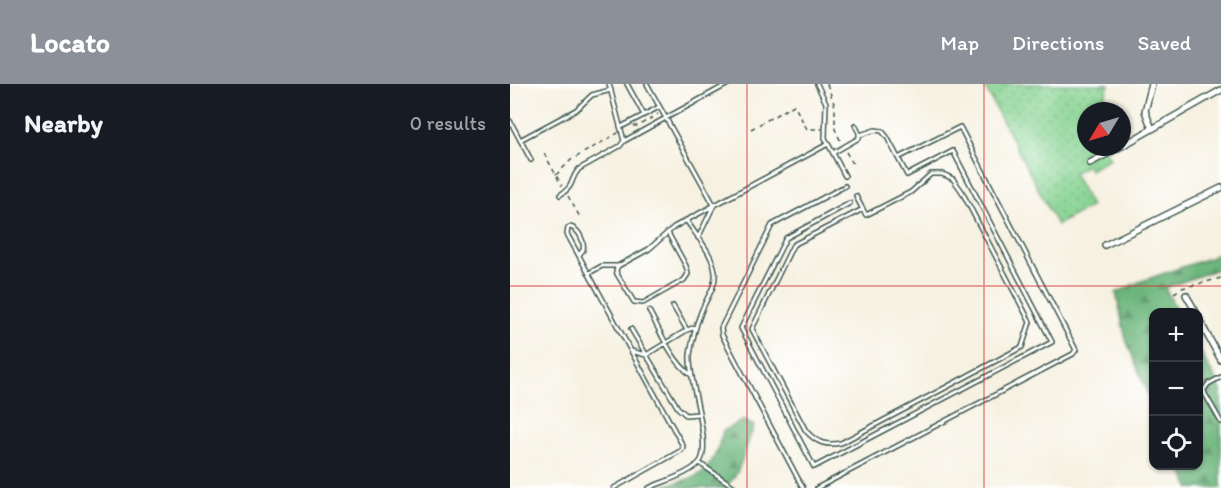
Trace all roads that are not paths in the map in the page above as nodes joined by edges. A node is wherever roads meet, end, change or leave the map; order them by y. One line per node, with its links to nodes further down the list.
1 (609, 84): 7 (lane)
2 (627, 84): 10 (lane)
3 (647, 84): 9 (lane)
4 (728, 84): 11 (lane)
5 (818, 84): 20 (lane)
6 (1152, 84): 14 (street)
7 (610, 90): 15 (lane); 17 (lane)
8 (1221, 90): 14 (street)
9 (659, 106): 10 (lane); 11 (lane)
10 (644, 115): 15 (lane)
11 (666, 118): 18 (lane); 32 (lane)
12 (510, 121): 17 (lane)
13 (855, 125): 16 (lane)
14 (1152, 129): 19 (street)
15 (621, 130): 18 (lane)
16 (860, 135): 21 (lane); 23 (lane)
17 (520, 140): 24 (lane)
18 (624, 141): 29 (lane)
19 (1131, 141)
20 (828, 144): 21 (lane); 32 (lane)
21 (833, 153): 26 (lane)
22 (1103, 156): 25 (street)
23 (898, 158): 31 (lane); 62 (lane)
24 (531, 160)
25 (1090, 163)
26 (845, 176)
27 (845, 186): 61 (lane)
28 (1221, 188): 37 (street)
29 (560, 195)
30 (856, 196): 33 (lane)
31 (850, 203)
32 (714, 205): 34 (lane); 36 (lane)
33 (863, 209): 33 (lane)
34 (686, 220): 35 (lane); 36 (lane)
35 (668, 232): 39 (lane); 39 (lane)
36 (698, 238): 45 (lane)
37 (1105, 245)
38 (579, 255): 38 (lane); 40 (lane)
39 (618, 266): 40 (lane)
40 (589, 273): 50 (lane)
41 (1186, 295): 43 (street)
42 (673, 306): 48 (lane)
43 (1191, 308)
44 (649, 311): 49 (lane)
45 (696, 327): 48 (lane); 53 (lane)
46 (1203, 327): 52 (street)
47 (631, 329): 51 (lane)
48 (687, 330): 49 (lane)
49 (666, 343): 51 (lane); 53 (lane)
50 (631, 351): 51 (lane); 58 (lane)
51 (646, 355): 55 (lane)
52 (1221, 360)
53 (691, 375): 55 (lane)
54 (1221, 377): 56 (lane)
55 (698, 414): 57 (lane)
56 (1221, 422)
57 (699, 463): 59 (lane); 60 (lane)
58 (614, 488)
59 (649, 488)
60 (736, 488)
61 (803, 488)
62 (817, 488)

